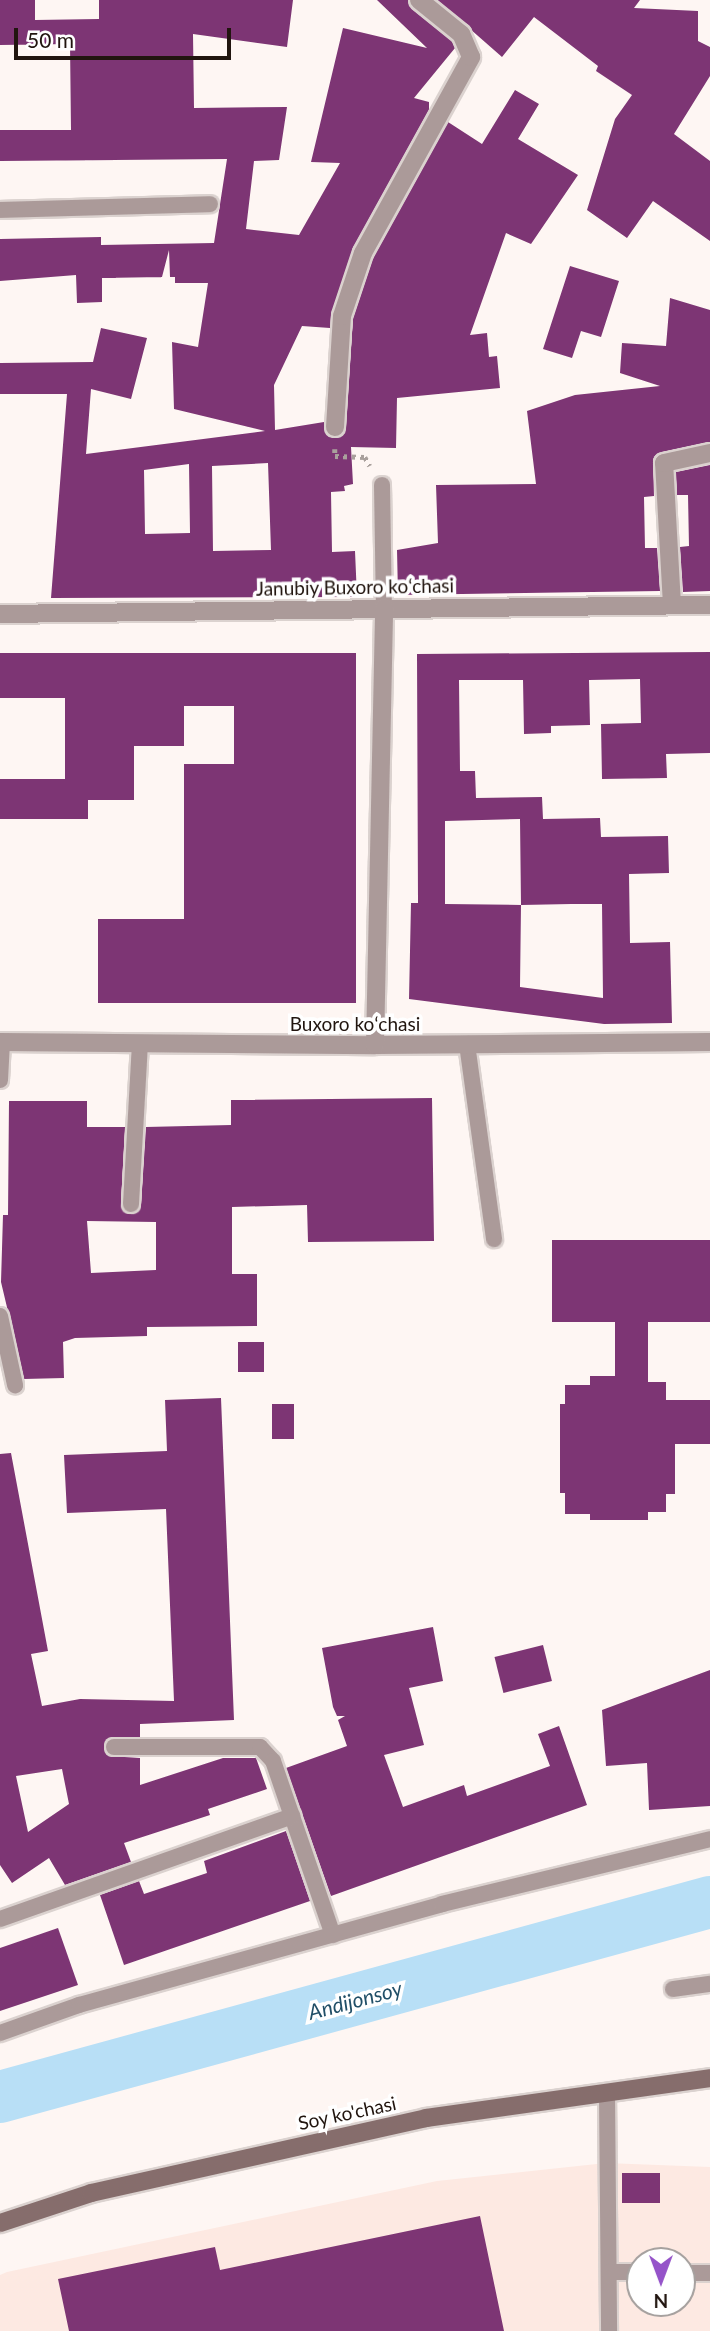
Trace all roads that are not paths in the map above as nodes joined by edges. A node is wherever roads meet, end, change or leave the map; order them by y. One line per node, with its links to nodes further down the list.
1 (419, 0): 4 (street)
2 (210, 204): 3 (lane)
3 (0, 210)
4 (335, 427)
5 (710, 453): 7 (street)
6 (382, 485): 9 (lane)
7 (672, 605): 8 (street, Janubiy Buxoro koʻchasi); 9 (street, Janubiy Buxoro koʻchasi)
8 (710, 605)
9 (384, 607): 10 (street, Janubiy Buxoro koʻchasi); 15 (street)
10 (0, 614)
11 (1, 1042): 13 (street, Buxoro koʻchasi); 16 (lane)
12 (710, 1042): 14 (street, Buxoro koʻchasi)
13 (140, 1043): 15 (street, Buxoro koʻchasi); 17 (lane)
14 (467, 1044): 15 (street, Buxoro koʻchasi); 18 (lane)
15 (375, 1045)
16 (0, 1080)
17 (131, 1205)
18 (494, 1239)
19 (0, 1316): 20 (lane)
20 (15, 1385)
21 (114, 1747): 22 (lane)
22 (292, 1816): 24 (lane); 25 (lane)
23 (710, 1839): 25 (lane)
24 (0, 1919)
25 (333, 1935): 28 (lane)
26 (710, 1984): 27 (lane)
27 (673, 1989)
28 (0, 2033)
29 (710, 2078): 30 (main road, Soy ko'chasi)
30 (607, 2092): 31 (main road, Soy ko'chasi); 32 (lane)
31 (0, 2223)
32 (609, 2272): 33 (lane); 34 (lane)
33 (626, 2272)
34 (609, 2331)

